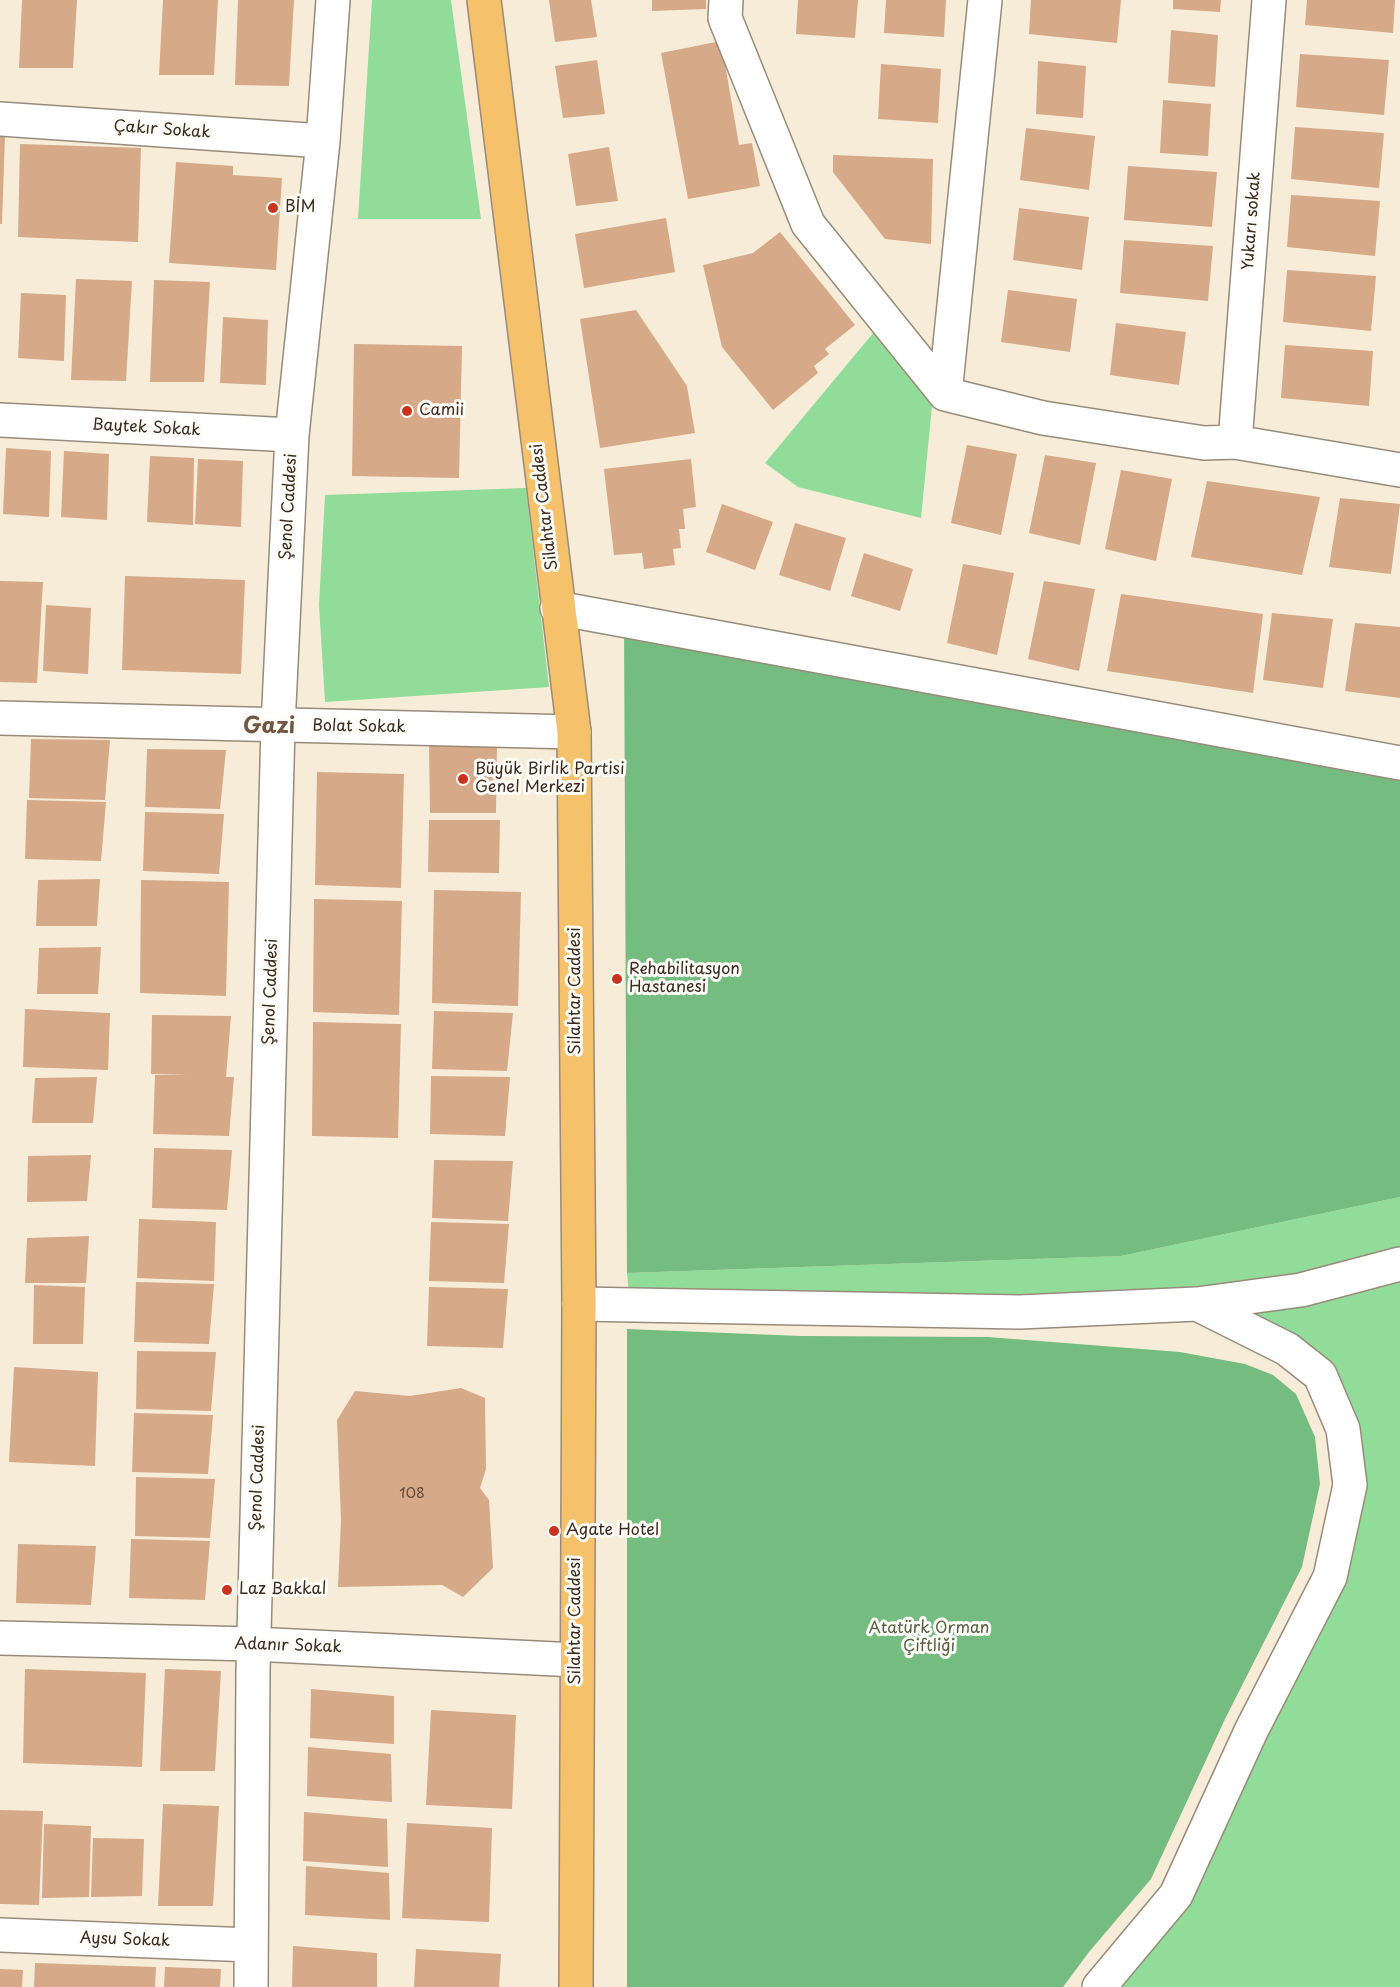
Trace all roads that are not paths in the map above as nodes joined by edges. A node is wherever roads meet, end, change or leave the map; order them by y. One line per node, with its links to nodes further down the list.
1 (333, 0): 7 (street, Şenol Caddesi)
2 (484, 0): 13 (main road, Silahtar Caddesi)
3 (726, 0): 8 (street)
4 (985, 0): 8 (street)
5 (1269, 0): 11 (street, Yukarı sokak)
6 (0, 118): 7 (street, Çakır Sokak)
7 (323, 141): 10 (street, Şenol Caddesi)
8 (945, 394): 11 (street)
9 (0, 420): 10 (street, Baytek Sokak)
10 (292, 435): 15 (street, Şenol Caddesi)
11 (1235, 442): 12 (street)
12 (1400, 470)
13 (557, 608): 16 (main road, Silahtar Caddesi); 17 (street)
14 (0, 718): 15 (street, Bolat Sokak)
15 (278, 726): 16 (street, Bolat Sokak); 22 (street, Şenol Caddesi)
16 (574, 732): 19 (main road, Silahtar Caddesi)
17 (1400, 763)
18 (1400, 1264): 20 (street)
19 (579, 1304): 20 (street); 23 (main road, Silahtar Caddesi)
20 (1197, 1304): 28 (street)
21 (0, 1638): 22 (street, Adanır Sokak)
22 (254, 1644): 23 (street, Adanır Sokak); 25 (street, Şenol Caddesi)
23 (576, 1660): 27 (main road, Silahtar Caddesi)
24 (0, 1935): 25 (street, Aysu Sokak)
25 (251, 1945): 26 (street, Şenol Caddesi)
26 (250, 1987)
27 (576, 1987)
28 (1099, 1987)

